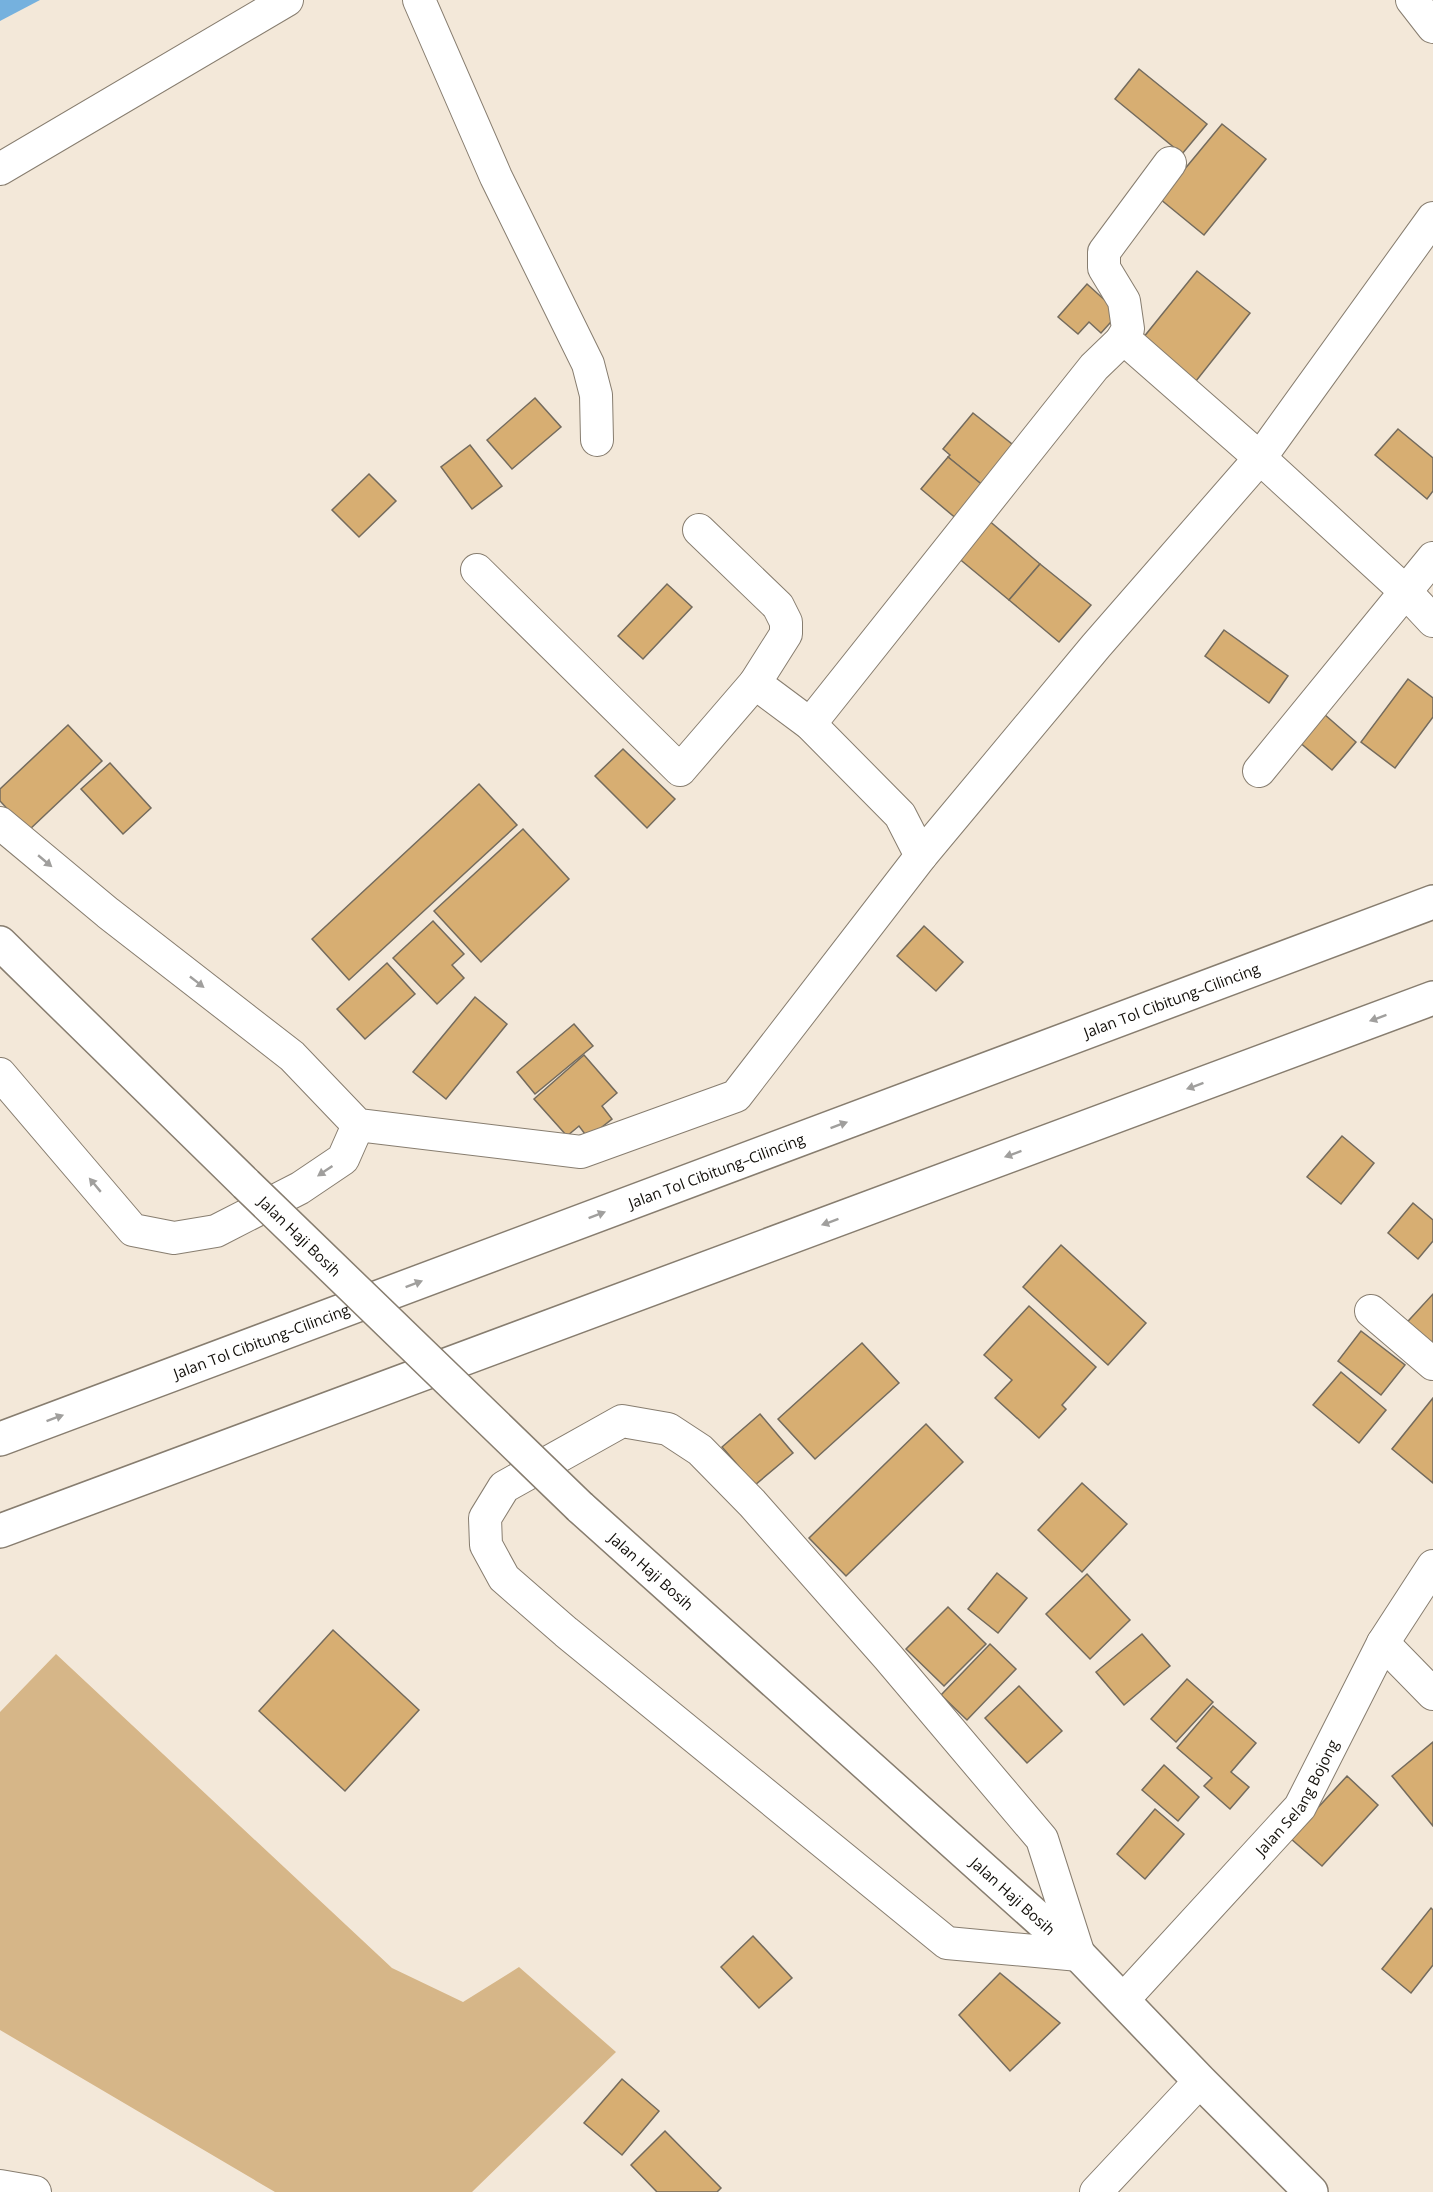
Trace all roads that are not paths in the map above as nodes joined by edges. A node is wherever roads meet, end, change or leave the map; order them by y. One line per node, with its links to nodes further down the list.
1 (287, 0): 6 (street)
2 (419, 0): 9 (street)
3 (1412, 0): 4 (street)
4 (1433, 27)
5 (1170, 163): 8 (street)
6 (0, 168)
7 (1433, 218): 10 (street)
8 (1121, 341): 10 (street); 17 (street)
9 (597, 440)
10 (1260, 458): 14 (street); 20 (street)
11 (699, 530): 16 (street)
12 (1433, 558): 14 (street)
13 (477, 570): 16 (street)
14 (1405, 591): 15 (street); 18 (street)
15 (1433, 621)
16 (755, 683): 17 (street)
17 (810, 724): 20 (street)
18 (1259, 771)
19 (0, 823): 25 (street, one-way to 25)
20 (921, 856): 25 (street)
21 (1433, 902): 28 (main road, Jalan Tol Cibitung–Cilincing, one-way to 21)
22 (0, 943): 33 (main road, Jalan Haji Bosih, bridge)
23 (1433, 998): 29 (main road, one-way to 29)
24 (0, 1074): 25 (street, one-way to 24)
25 (358, 1125)
26 (1371, 1311): 27 (street)
27 (1433, 1364)
28 (0, 1439)
29 (0, 1531)
30 (1433, 1566): 31 (street, Jalan Selang Bojong)
31 (1383, 1643): 32 (street); 34 (street, Jalan Selang Bojong)
32 (1433, 1694)
33 (1080, 1955): 33 (street); 34 (main road, Jalan Haji Bosih)
34 (1123, 2000): 35 (main road, Jalan Haji Bosih)
35 (1200, 2081): 38 (street); 39 (main road, Jalan Haji Bosih)
36 (0, 2186): 37 (street)
37 (35, 2192)
38 (1096, 2192)
39 (1311, 2192)

